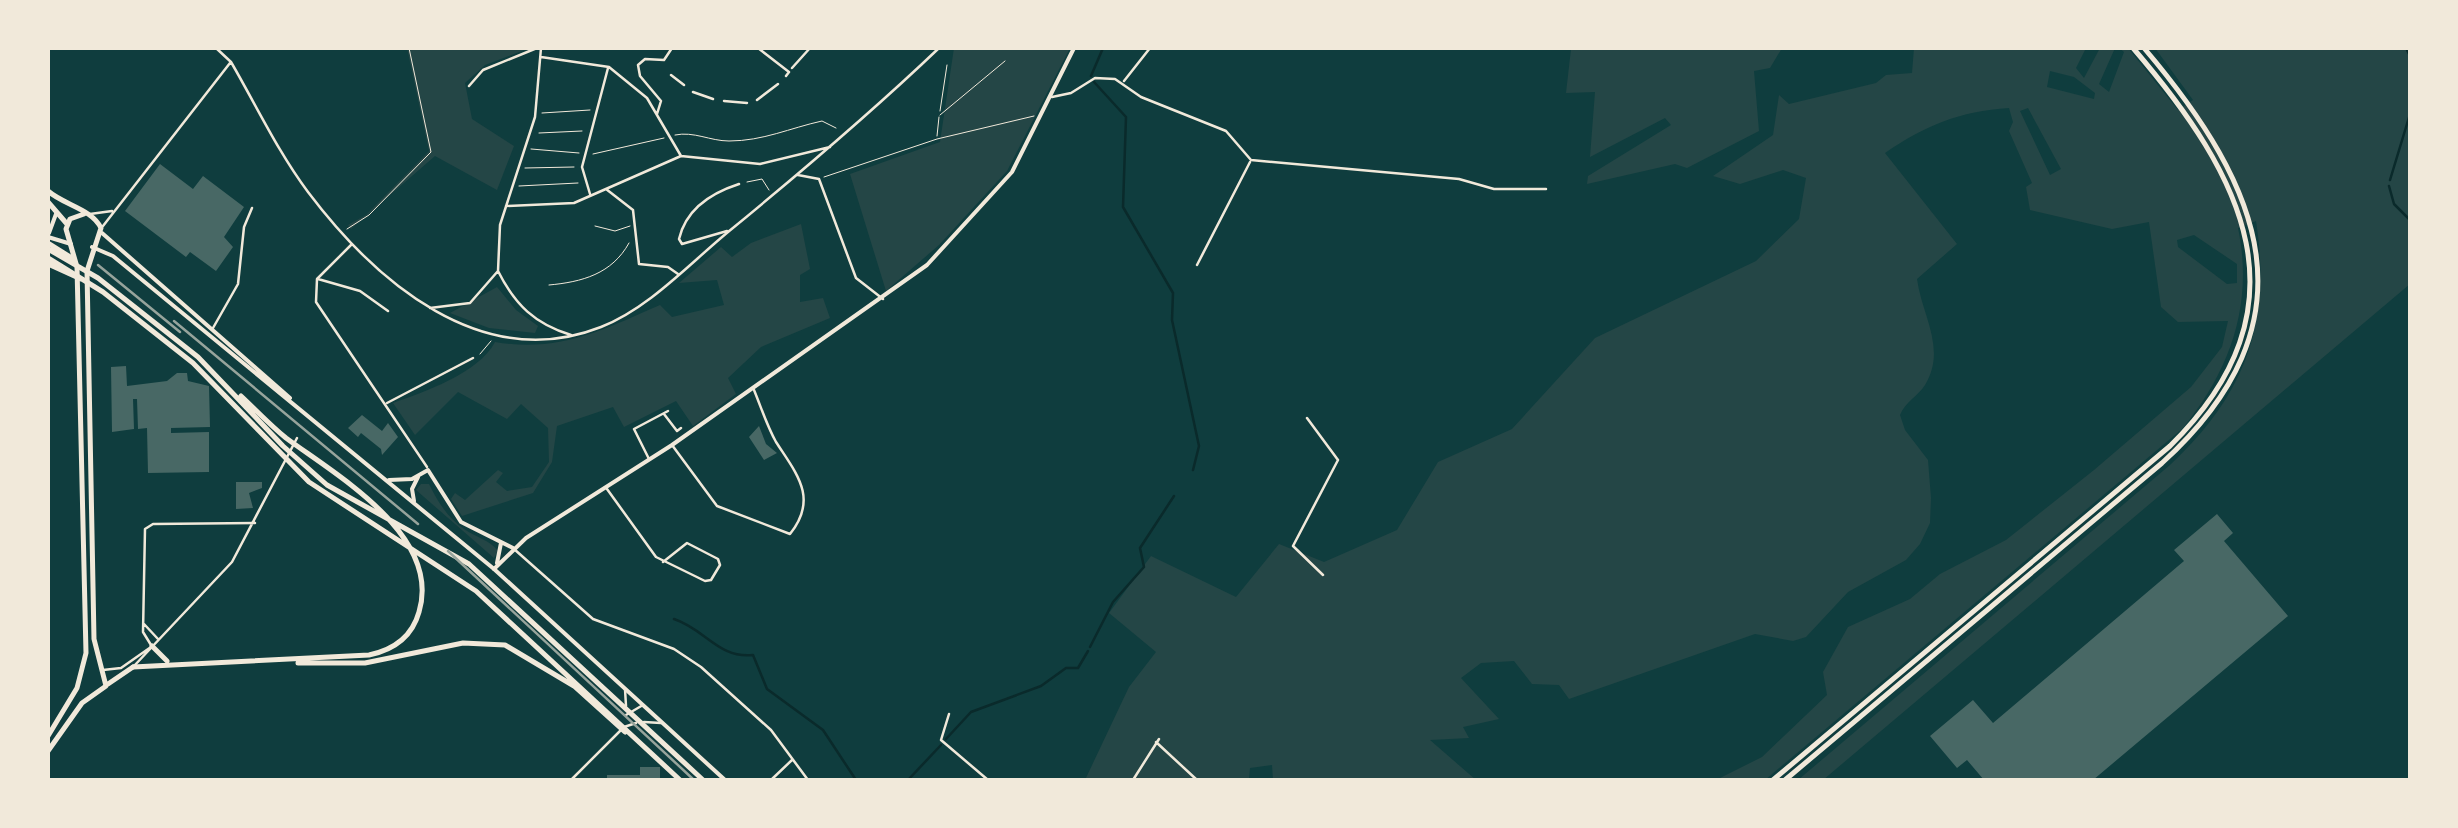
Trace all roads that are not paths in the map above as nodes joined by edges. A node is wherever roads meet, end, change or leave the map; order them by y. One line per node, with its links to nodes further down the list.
1 (216, 48): 12 (street)
2 (539, 48): 11 (street); 22 (street)
3 (672, 48): 13 (street)
4 (758, 48): 18 (street)
5 (810, 48): 15 (street)
6 (939, 48): 31 (street)
7 (1074, 48): 24 (main road)
8 (1150, 48): 19 (street)
9 (2134, 48): 29 (main road)
10 (2144, 48): 29 (main road)
11 (541, 57): 14 (street); 41 (street)
12 (231, 62): 44 (street); 51 (street)
13 (660, 62): 16 (street); 30 (street)
14 (609, 66): 30 (street); 39 (street)
15 (792, 68)
16 (663, 69)
17 (671, 76): 21 (street)
18 (786, 76)
19 (1123, 82): 24 (street); 33 (street)
20 (778, 84): 26 (street)
21 (684, 85)
22 (469, 86)
23 (692, 92): 25 (street)
24 (1050, 96): 59 (main road)
25 (713, 99)
26 (757, 100)
27 (724, 101): 28 (street)
28 (746, 104)
29 (2185, 105): 47 (main road)
30 (656, 115): 32 (street)
31 (830, 147): 32 (street); 34 (street)
32 (682, 156): 36 (street)
33 (1251, 160): 37 (street); 55 (street)
34 (797, 175): 48 (street); 59 (street)
35 (739, 184): 48 (street)
36 (605, 188): 39 (street); 57 (street)
37 (1546, 189)
38 (48, 191): 45 (main road)
39 (590, 194): 41 (street)
40 (48, 202): 43 (main road)
41 (504, 206): 56 (street)
42 (252, 208): 62 (street)
43 (55, 209): 46 (main road); 50 (main road)
44 (113, 211): 45 (street); 49 (street)
45 (88, 214): 46 (main road); 49 (main road)
46 (67, 224): 50 (main road); 52 (main road)
47 (2247, 224): 116 (main road); 117 (main road)
48 (728, 232): 57 (street)
49 (102, 233): 53 (main road); 62 (main road)
50 (48, 239): 52 (main road); 64 (main road)
51 (353, 243): 58 (street); 60 (street)
52 (71, 244): 53 (main road); 92 (main road)
53 (92, 247): 68 (main road); 91 (main road)
54 (48, 261): 106 (main road)
55 (1197, 265)
56 (498, 271): 60 (street); 63 (street)
57 (678, 274): 63 (street)
58 (317, 278): 61 (street); 67 (street)
59 (883, 299): 66 (main road)
60 (429, 308): 63 (street)
61 (388, 311)
62 (212, 329): 68 (main road)
63 (573, 336)
64 (198, 357): 88 (main road); 109 (main road)
65 (473, 358): 67 (street)
66 (754, 389): 72 (main road); 72 (street)
67 (386, 404): 74 (street)
68 (301, 408): 76 (main road)
69 (1307, 418): 84 (street)
70 (682, 428): 73 (street)
71 (297, 438): 79 (street)
72 (672, 445): 73 (main road)
73 (649, 460): 77 (main road)
74 (428, 470): 75 (main road); 80 (main road)
75 (418, 477): 76 (main road); 78 (main road)
76 (389, 480): 78 (main road)
77 (606, 488): 81 (main road); 82 (street)
78 (414, 501): 83 (main road)
79 (256, 523): 85 (street); 86 (street)
80 (501, 543): 81 (main road); 83 (main road)
81 (513, 548): 83 (main road); 105 (street)
82 (663, 562): 82 (street)
83 (494, 570): 95 (main road)
84 (1323, 576)
85 (144, 624): 86 (street); 87 (street)
86 (159, 640): 87 (street)
87 (152, 646): 89 (main road); 90 (street); 91 (street)
88 (337, 661): 89 (main road); 106 (main road)
89 (173, 664): 90 (main road)
90 (133, 666): 94 (main road)
91 (103, 670): 92 (main road); 94 (main road)
92 (82, 672): 93 (main road)
93 (80, 680): 96 (main road); 103 (main road)
94 (106, 686): 96 (main road)
95 (625, 688): 97 (main road); 98 (street)
96 (93, 694): 104 (main road)
97 (644, 705): 98 (street); 100 (street); 101 (main road)
98 (626, 714): 102 (street)
99 (948, 714): 113 (street)
100 (634, 723): 101 (street); 102 (street)
101 (664, 723): 110 (main road)
102 (624, 727): 107 (street)
103 (48, 736)
104 (48, 751)
105 (793, 759): 111 (street); 112 (street)
106 (674, 774): 108 (main road)
107 (571, 780)
108 (680, 780)
109 (703, 780)
110 (725, 780)
111 (771, 780)
112 (808, 780)
113 (988, 780)
114 (1133, 780): 115 (street)
115 (1197, 780)
116 (1773, 780)
117 (1788, 780)

